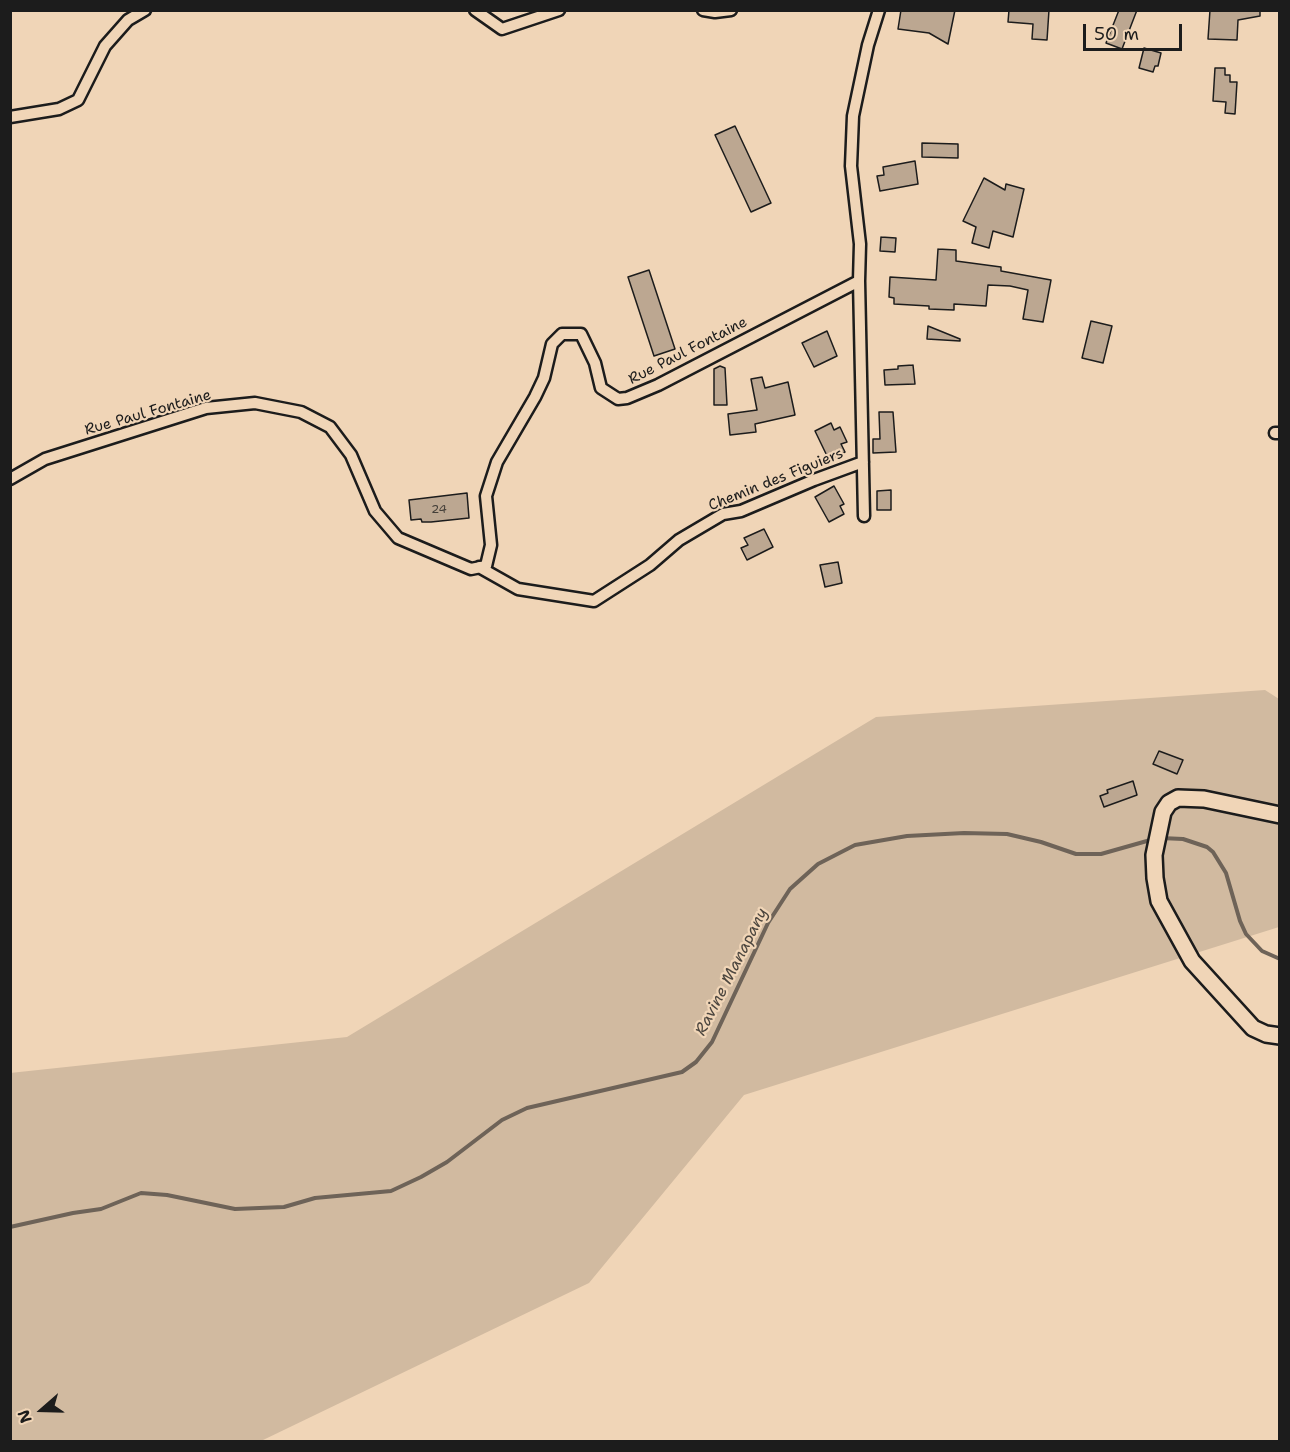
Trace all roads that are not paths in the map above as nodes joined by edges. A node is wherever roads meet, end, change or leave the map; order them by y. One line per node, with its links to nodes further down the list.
1 (145, 10): 7 (street)
2 (475, 10): 3 (street)
3 (559, 10)
4 (704, 10): 5 (street)
5 (731, 10)
6 (879, 10): 8 (street)
7 (10, 117)
8 (858, 281): 9 (street, Chemin des Figuiers); 12 (street, Rue Paul Fontaine)
9 (863, 462): 11 (street, Chemin des Figuiers); 12 (street, Chemin des Figuiers)
10 (10, 479): 12 (street, Rue Paul Fontaine)
11 (864, 516)
12 (479, 567)
13 (1280, 815): 14 (main road)
14 (1280, 1036)

